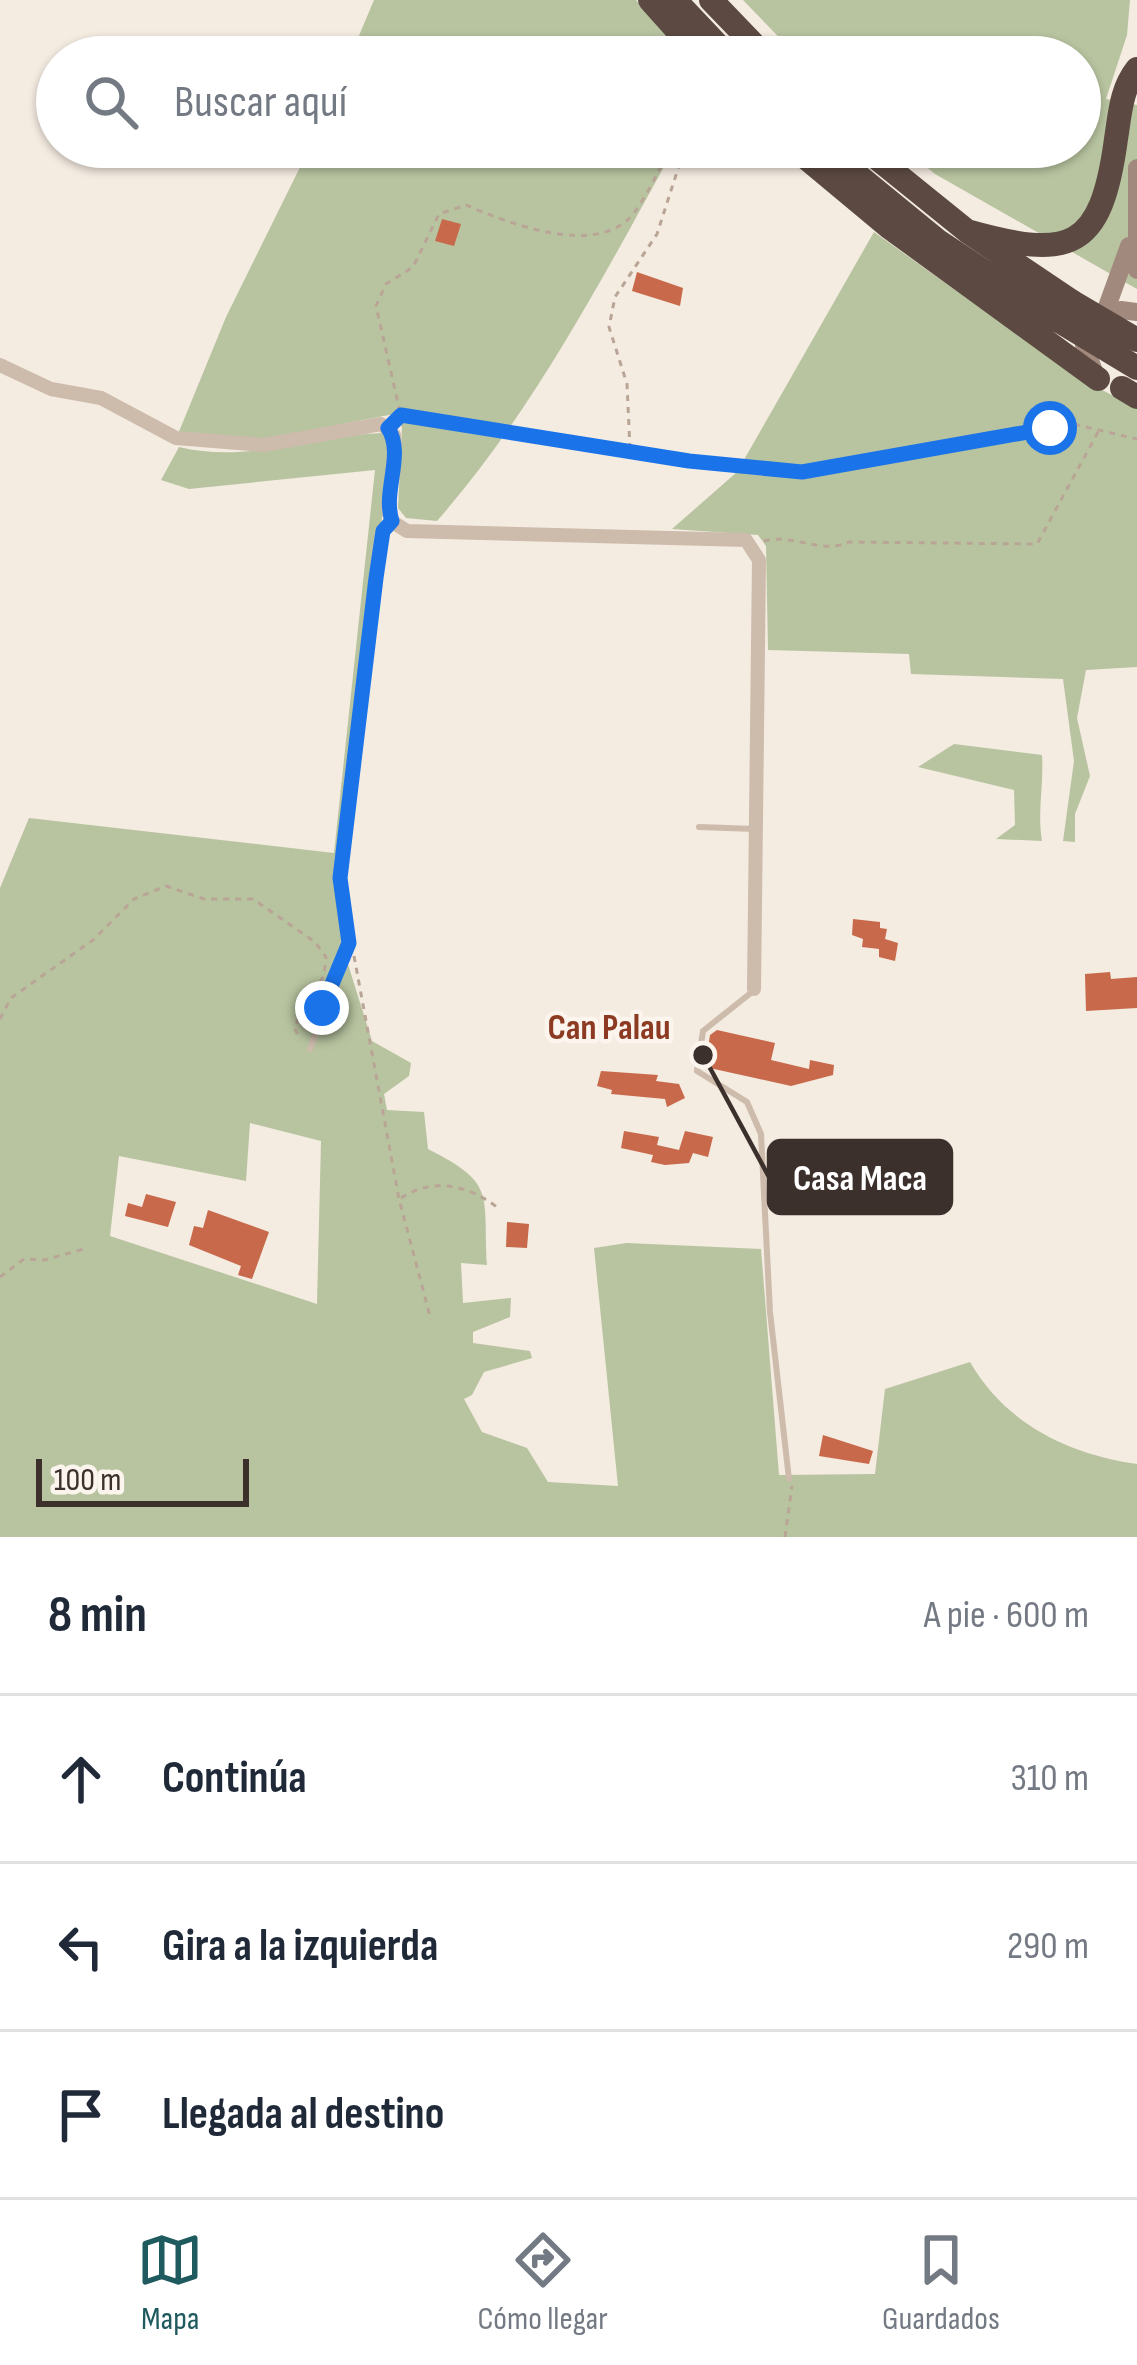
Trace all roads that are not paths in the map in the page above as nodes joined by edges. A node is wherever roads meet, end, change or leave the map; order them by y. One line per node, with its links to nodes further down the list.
1 (650, 0): 4 (highway)
2 (675, 0): 5 (highway)
3 (711, 0): 6 (highway)
4 (682, 36)
5 (709, 36)
6 (746, 36)
7 (1137, 58): 8 (street)
8 (1137, 69): 14 (highway)
9 (818, 168): 21 (highway)
10 (849, 168): 16 (highway)
11 (889, 168): 14 (highway)
12 (1137, 168): 13 (street)
13 (1134, 224): 15 (street); 18 (street)
14 (967, 231): 16 (highway)
15 (1137, 270)
16 (1065, 311): 19 (highway, bridge); 21 (highway, bridge)
17 (1137, 312): 18 (street)
18 (1104, 315): 21 (street)
19 (1137, 340)
20 (0, 365): 22 (street)
21 (1126, 383)
22 (392, 521): 24 (street); 26 (lane)
23 (699, 827): 24 (lane)
24 (758, 829): 25 (street)
25 (754, 989): 27 (lane)
26 (310, 1048)
27 (789, 1479)

